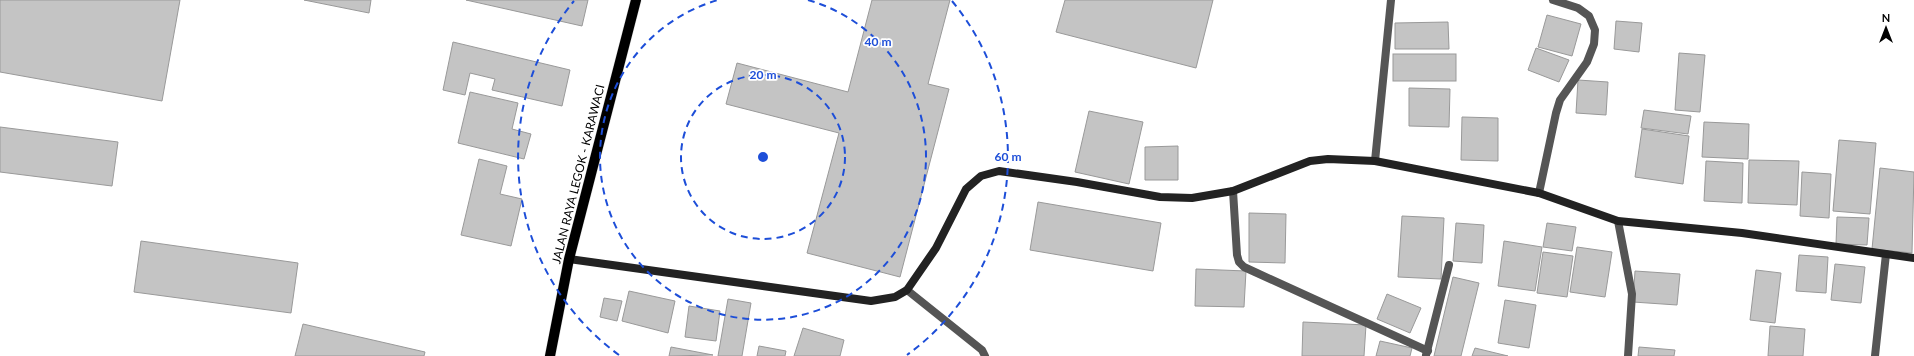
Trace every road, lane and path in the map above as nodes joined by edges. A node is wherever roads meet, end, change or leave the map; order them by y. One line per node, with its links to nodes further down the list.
1 (636, 0): 10 (main road, JALAN RAYA LEGOK - KARAWACI)
2 (1391, 0): 4 (street)
3 (1553, 0): 6 (street)
4 (1375, 162): 5 (street); 6 (street)
5 (1233, 191): 12 (street); 13 (street)
6 (1539, 193): 7 (street)
7 (1618, 221): 8 (street); 16 (street)
8 (1886, 254): 9 (street); 17 (street)
9 (1914, 258)
10 (569, 259): 12 (street); 14 (main road, JALAN RAYA LEGOK - KARAWACI)
11 (1449, 265): 13 (street)
12 (907, 290): 15 (street)
13 (1427, 354)
14 (550, 356)
15 (985, 356)
16 (1628, 356)
17 (1876, 356)

